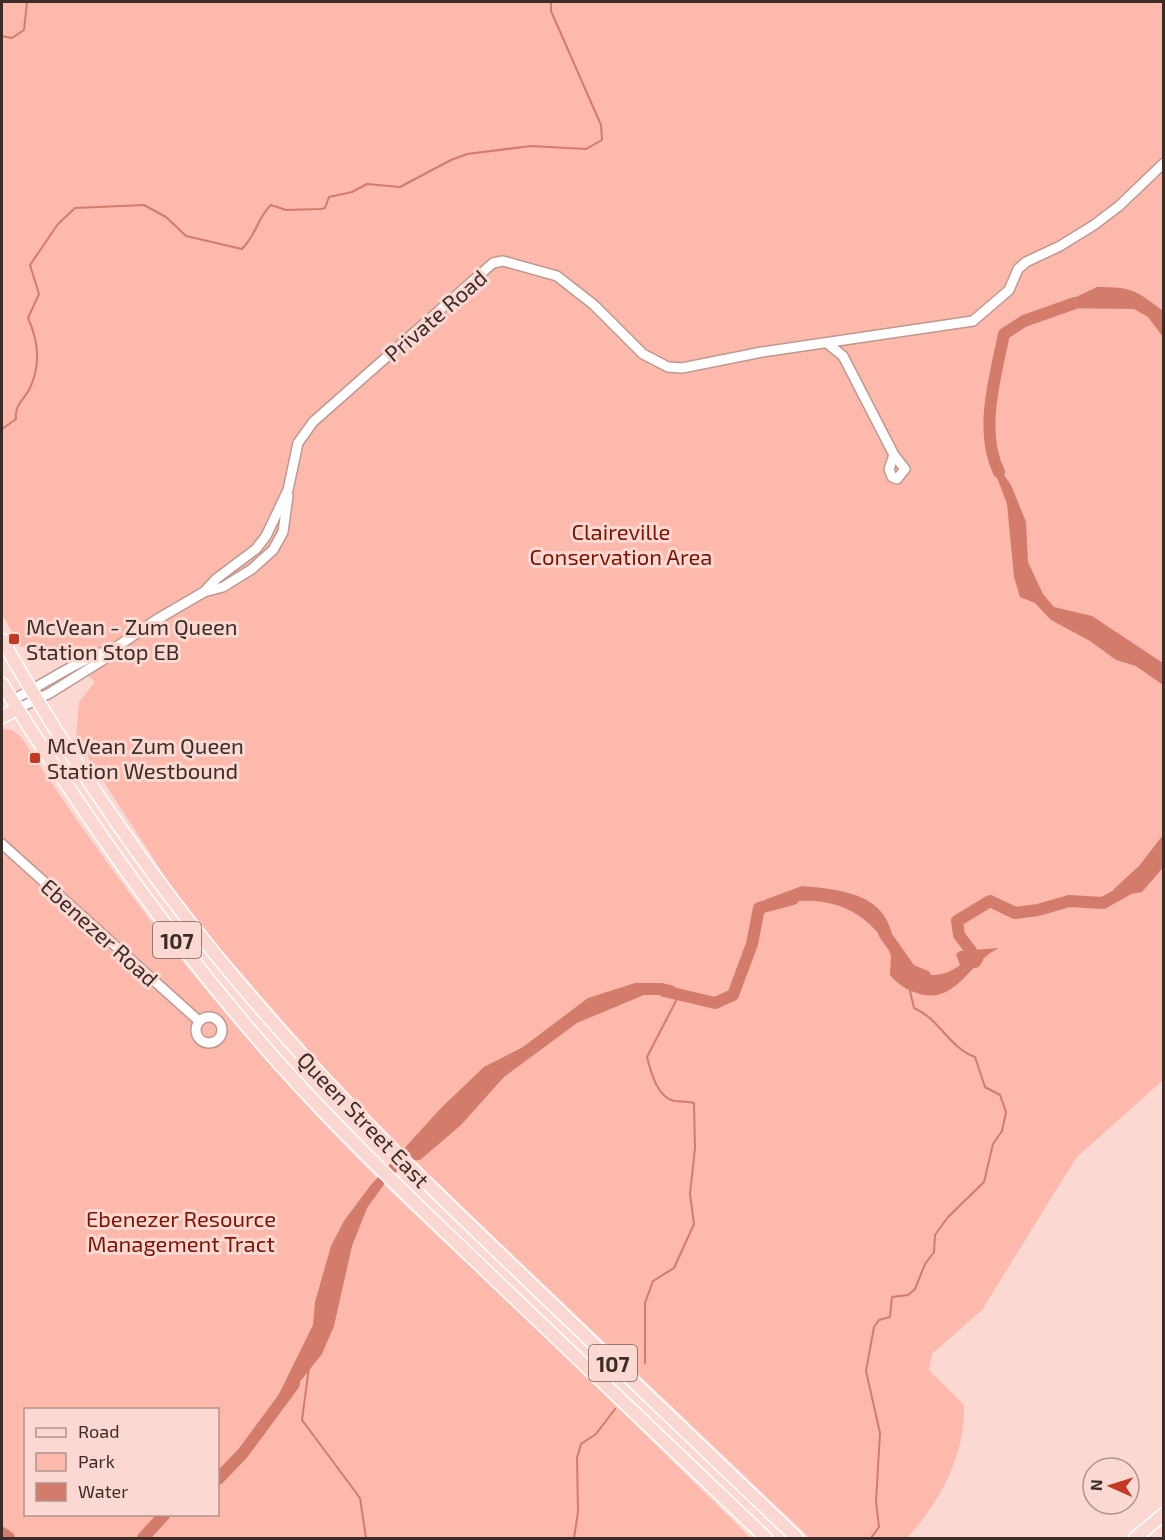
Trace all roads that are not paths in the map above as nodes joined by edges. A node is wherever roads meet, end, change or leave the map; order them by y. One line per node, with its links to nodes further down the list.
1 (1164, 163): 2 (street, Private Road)
2 (827, 343): 3 (street); 6 (street, Private Road)
3 (894, 455)
4 (2, 640): 6 (main road, Queen Street East / 107)
5 (2, 684): 7 (main road, Queen Street East / 107)
6 (34, 695): 7 (street); 13 (main road, Queen Street East / 107)
7 (10, 705): 8 (main road); 12 (main road, Queen Street East / 107)
8 (2, 717)
9 (2, 844): 10 (street, Ebenezer Road)
10 (198, 1021)
11 (1164, 1514): 14 (main road)
12 (766, 1539)
13 (797, 1539)
14 (1135, 1539)

